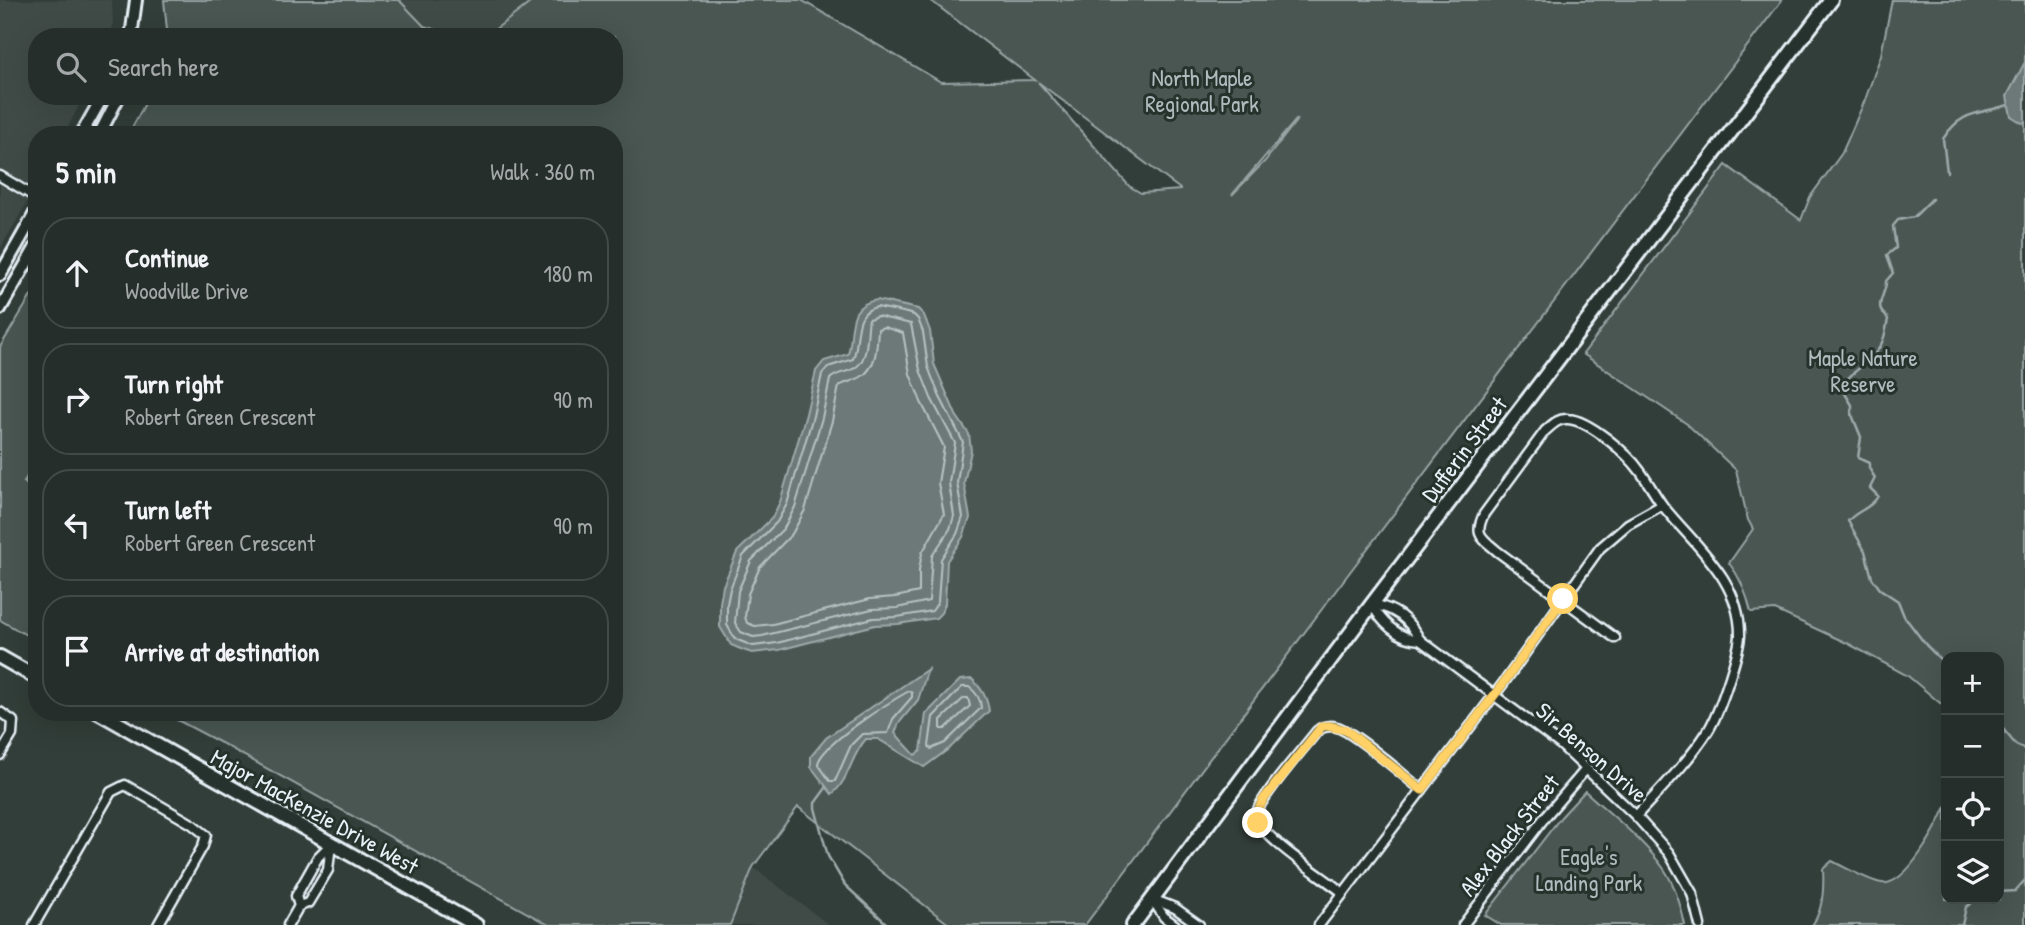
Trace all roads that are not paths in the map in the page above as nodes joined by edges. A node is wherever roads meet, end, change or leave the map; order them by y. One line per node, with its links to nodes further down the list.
1 (136, 0): 3 (street)
2 (1831, 0): 16 (main road, Dufferin Street)
3 (132, 28)
4 (98, 105): 6 (street)
5 (114, 105): 7 (street)
6 (86, 126)
7 (104, 126)
8 (0, 176): 9 (street)
9 (28, 193)
10 (28, 225): 12 (street)
11 (28, 261): 13 (street)
12 (0, 275)
13 (0, 309)
14 (1662, 505): 15 (street); 15 (street); 27 (street)
15 (1563, 599): 17 (street); 21 (street)
16 (1372, 604): 18 (street, Sir Benson Drive); 18 (street, Sir Benson Drive); 30 (main road, Dufferin Street)
17 (1615, 638)
18 (1420, 639): 21 (street, Sir Benson Drive)
19 (0, 657): 20 (main road)
20 (28, 673)
21 (1494, 695): 25 (street, Sir Benson Drive); 26 (street)
22 (0, 712): 24 (street)
23 (114, 721): 28 (main road, Major MacKenzie Drive West)
24 (0, 755)
25 (1586, 769): 27 (street, Sir Benson Drive); 40 (street, Alex Black Street)
26 (1422, 790): 29 (street); 29 (street)
27 (1636, 816): 41 (street, Sir Benson Drive)
28 (331, 844): 31 (street); 31 (street); 35 (main road, Major MacKenzie Drive West)
29 (1343, 893): 39 (street)
30 (1152, 899): 36 (main road, Dufferin Street); 37 (street); 38 (street)
31 (299, 906): 34 (street)
32 (34, 925): 33 (street)
33 (158, 925)
34 (288, 925)
35 (476, 925)
36 (1133, 925)
37 (1175, 925)
38 (1199, 925)
39 (1319, 925)
40 (1463, 925)
41 (1700, 925)

